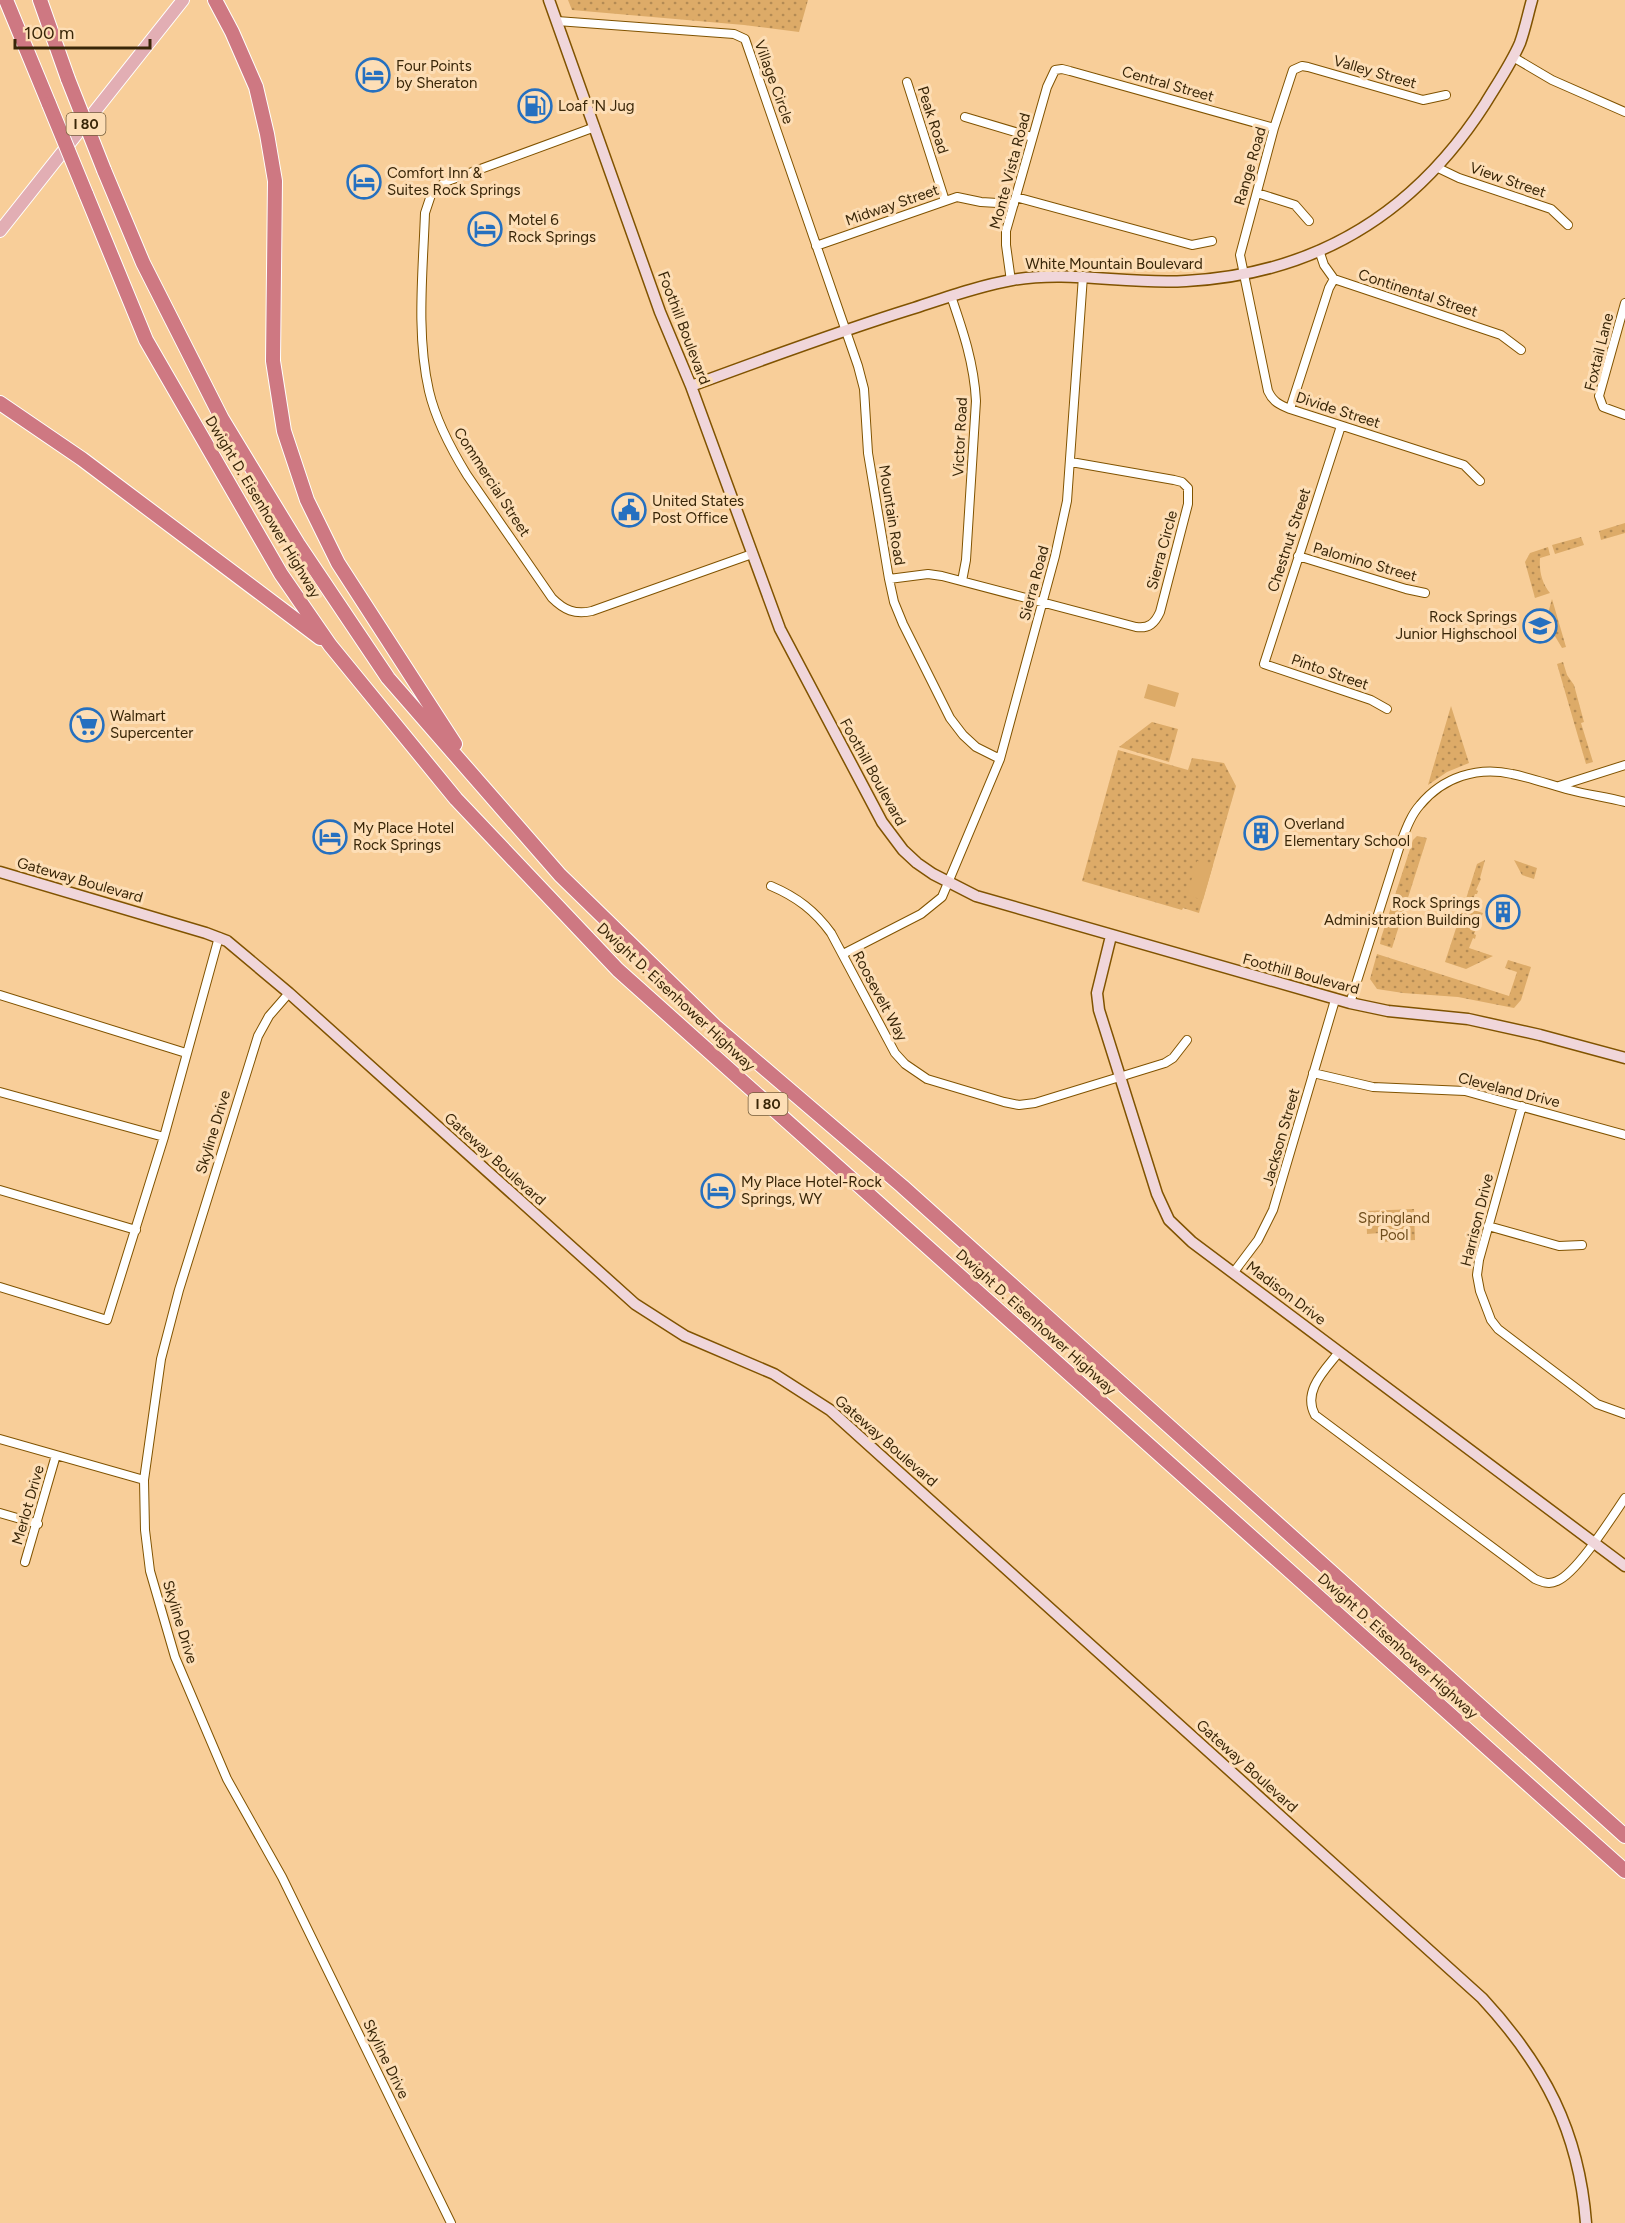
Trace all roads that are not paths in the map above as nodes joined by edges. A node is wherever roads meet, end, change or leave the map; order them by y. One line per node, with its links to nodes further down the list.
1 (6, 0): 49 (highway, Dwight D. Eisenhower Highway / I 80, bridge)
2 (40, 0): 55 (highway, Dwight D. Eisenhower Highway / I 80, bridge)
3 (183, 0): 24 (main road)
4 (215, 0): 55 (highway)
5 (549, 0): 7 (main road, Foothill Boulevard)
6 (1532, 0): 8 (main road, White Mountain Boulevard)
7 (556, 21): 15 (main road, Foothill Boulevard); 26 (street, Village Circle)
8 (1513, 57): 13 (street); 18 (main road, White Mountain Boulevard)
9 (1297, 68): 12 (street, Valley Street); 16 (street, Range Road)
10 (1055, 70): 16 (street, Central Street); 17 (street, Monte Vista Road)
11 (906, 82): 21 (street, Peak Road)
12 (1446, 95)
13 (1625, 112)
14 (965, 117): 17 (street)
15 (596, 127): 36 (main road, Foothill Boulevard); 43 (street, Commercial Street)
16 (1274, 128): 19 (street, Range Road)
17 (1032, 137): 20 (street, Monte Vista Road)
18 (1436, 167): 23 (street, View Street); 27 (main road, White Mountain Boulevard)
19 (1257, 193): 22 (street); 28 (street, Range Road)
20 (1015, 200): 21 (street, Midway Street); 25 (street, Midway Street); 31 (street, Monte Vista Road)
21 (945, 201): 26 (street, Midway Street)
22 (1309, 222)
23 (1568, 225)
24 (0, 231)
25 (1212, 241)
26 (816, 246): 34 (street, Mountain Road)
27 (1319, 250): 28 (main road, White Mountain Boulevard); 30 (street)
28 (1244, 275): 29 (main road, White Mountain Boulevard); 38 (street, Divide Street)
29 (1083, 276): 31 (main road, White Mountain Boulevard); 41 (street, Sierra Road)
30 (1334, 279): 35 (street, Continental Street); 38 (street)
31 (1011, 280): 32 (main road, White Mountain Boulevard)
32 (951, 296): 34 (main road, White Mountain Boulevard); 46 (street, Victor Road)
33 (1625, 303): 39 (street, Foxtail Lane)
34 (845, 330): 36 (main road, White Mountain Boulevard); 45 (street, Mountain Road)
35 (1521, 350)
36 (691, 386): 43 (main road, Foothill Boulevard)
37 (0, 403): 49 (highway)
38 (1290, 409): 40 (street, Divide Street)
39 (1625, 414)
40 (1341, 426): 42 (street, Divide Street); 44 (street, Chestnut Street)
41 (1071, 462): 48 (street, Sierra Road); 48 (street, Sierra Circle)
42 (1480, 481)
43 (752, 554): 58 (main road, Foothill Boulevard)
44 (1298, 556): 47 (street, Palomino Street); 50 (street, Chestnut Street)
45 (889, 579): 46 (street); 52 (street, Mountain Road)
46 (962, 581): 48 (street)
47 (1425, 592)
48 (1043, 603): 52 (street, Sierra Road)
49 (330, 645): 94 (highway, Dwight D. Eisenhower Highway / I 80)
50 (1264, 664): 51 (street, Pinto Street)
51 (1387, 709)
52 (1000, 759): 58 (street, Sierra Road)
53 (1625, 765): 54 (street)
54 (1558, 787): 56 (street); 66 (street)
55 (484, 789): 93 (highway, Dwight D. Eisenhower Highway / I 80)
56 (1625, 802)
57 (0, 872): 61 (main road, Gateway Boulevard)
58 (949, 884): 60 (main road, Foothill Boulevard); 62 (street, Sierra Road)
59 (771, 886): 62 (street, Roosevelt Way)
60 (1111, 936): 65 (main road, Foothill Boulevard); 71 (main road, Madison Drive)
61 (219, 937): 63 (main road, Gateway Boulevard); 68 (street)
62 (843, 954): 71 (street, Roosevelt Way)
63 (289, 993): 86 (street, Skyline Drive); 96 (main road, Gateway Boulevard)
64 (0, 995): 68 (street)
65 (1335, 1000): 66 (main road, Foothill Boulevard); 70 (street, Jackson Street)
66 (1350, 1004): 69 (main road, Foothill Boulevard)
67 (1187, 1040): 71 (street, Roosevelt Way)
68 (186, 1053): 75 (street)
69 (1625, 1058)
70 (1313, 1073): 73 (street, Cleveland Drive); 80 (street, Jackson Street)
71 (1121, 1078): 80 (main road, Madison Drive)
72 (0, 1092): 75 (street)
73 (1522, 1106): 74 (street, Cleveland Drive); 77 (street, Harrison Drive)
74 (1625, 1135)
75 (164, 1137): 78 (street)
76 (0, 1190): 78 (street)
77 (1488, 1226): 79 (street); 83 (street, Harrison Drive)
78 (136, 1230): 81 (street)
79 (1582, 1245)
80 (1234, 1272): 82 (main road, Madison Drive)
81 (0, 1287)
82 (1339, 1352): 90 (main road, Madison Drive); 90 (street)
83 (1625, 1414)
84 (0, 1439): 85 (street)
85 (56, 1455): 86 (street); 89 (street, Merlot Drive)
86 (144, 1480): 95 (street, Skyline Drive)
87 (1625, 1498): 90 (street)
88 (0, 1513): 89 (street)
89 (38, 1524): 91 (street, Merlot Drive)
90 (1594, 1542): 92 (main road, Madison Drive)
91 (26, 1562)
92 (1625, 1566)
93 (1625, 1836)
94 (1625, 1871)
95 (451, 2223)
96 (1586, 2223)

